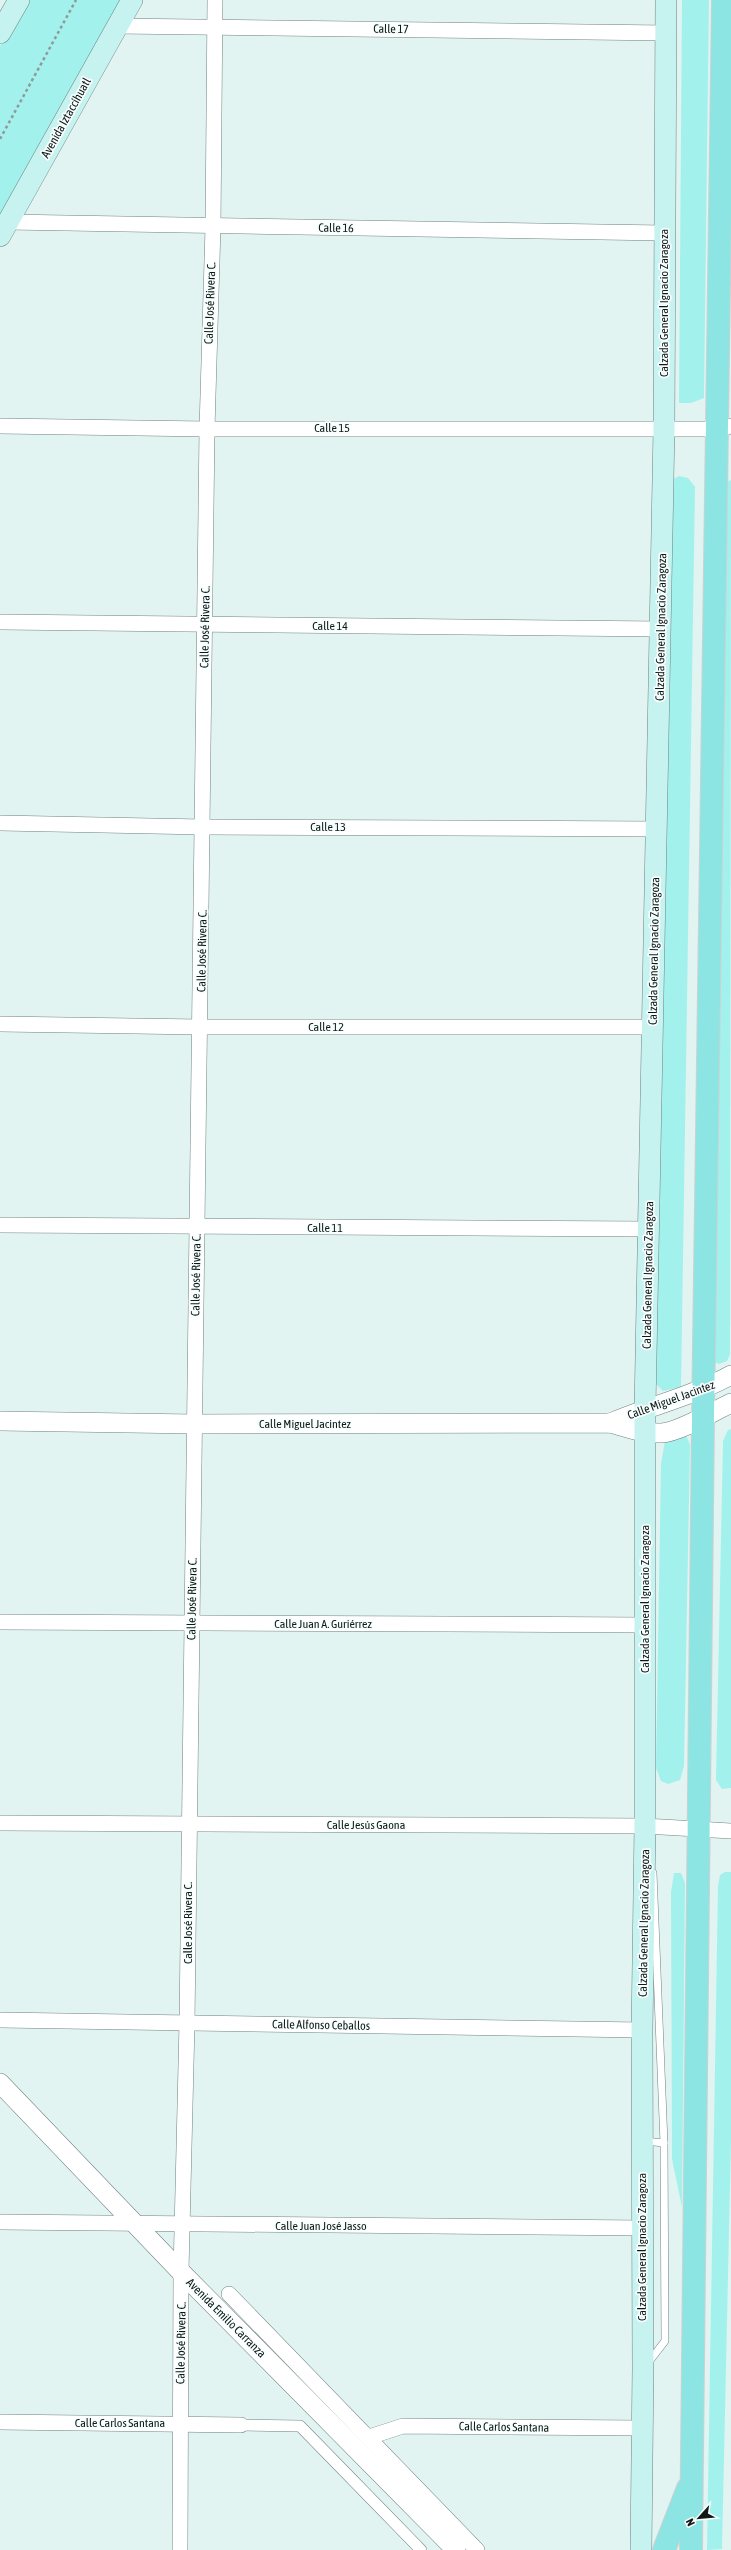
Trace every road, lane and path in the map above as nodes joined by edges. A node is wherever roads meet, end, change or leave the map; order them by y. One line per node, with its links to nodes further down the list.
1 (19, 0): 9 (main road)
2 (76, 0): 11 (path)
3 (132, 0): 7 (main road, Avenida Iztaccíhuatl)
4 (215, 0): 8 (street, Calle José Rivera C.)
5 (666, 0): 10 (main road, Calzada General Ignacio Zaragoza)
6 (723, 0): 16 (main road)
7 (117, 26): 8 (street, Calle 17); 13 (main road, Avenida Iztaccíhuatl)
8 (215, 26): 10 (street, Calle 17); 12 (street, Calle José Rivera C.)
9 (0, 33)
10 (666, 33): 14 (main road, Calzada General Ignacio Zaragoza)
11 (0, 139)
12 (213, 227): 13 (street, Calle 16); 14 (street, Calle 16); 17 (street, Calle José Rivera C.)
13 (4, 229)
14 (663, 233): 18 (main road, Calzada General Ignacio Zaragoza)
15 (0, 426): 17 (street, Calle 15)
16 (725, 427): 18 (street, Calle 15); 32 (main road)
17 (207, 428): 18 (street, Calle 15); 20 (street, Calle José Rivera C.)
18 (664, 428): 21 (main road, Calzada General Ignacio Zaragoza)
19 (0, 622): 20 (street, Calle 14)
20 (205, 625): 21 (street, Calle 14); 23 (street, Calle José Rivera C.)
21 (661, 629): 24 (main road, Calzada General Ignacio Zaragoza)
22 (0, 823): 23 (street, Calle 13)
23 (203, 827): 24 (street, Calle 13); 26 (street, Calle José Rivera C.)
24 (657, 829): 27 (main road, Calzada General Ignacio Zaragoza)
25 (0, 1024): 26 (street, Calle 12)
26 (201, 1027): 27 (street, Calle 12); 29 (street, Calle José Rivera C.)
27 (653, 1027): 30 (main road, Calzada General Ignacio Zaragoza)
28 (0, 1224): 29 (street, Calle 11)
29 (197, 1227): 30 (street, Calle 11); 38 (street, Calle José Rivera C.)
30 (649, 1229): 34 (main road, Calzada General Ignacio Zaragoza)
31 (731, 1375): 32 (street, Calle Miguel Jacintez)
32 (704, 1390): 34 (street, Calle Miguel Jacintez); 35 (main road)
33 (731, 1403): 35 (street, Calle Miguel Jacintez)
34 (645, 1408): 37 (street, Calle Miguel Jacintez); 39 (main road, Calzada General Ignacio Zaragoza)
35 (703, 1417): 39 (street, Calle Miguel Jacintez); 46 (main road)
36 (0, 1421): 38 (street, Calle Miguel Jacintez)
37 (610, 1423): 38 (street, Calle Miguel Jacintez); 39 (street, Calle Miguel Jacintez)
38 (194, 1424): 41 (street, Calle José Rivera C.)
39 (645, 1432): 42 (main road, Calzada General Ignacio Zaragoza)
40 (0, 1622): 41 (street, Calle Juan A. Guriérrez)
41 (192, 1624): 42 (street, Calle Juan A. Guriérrez); 44 (street, Calle José Rivera C.)
42 (646, 1625): 45 (main road, Calzada General Ignacio Zaragoza)
43 (0, 1823): 44 (street, Calle Jesús Gaona)
44 (188, 1824): 45 (street, Calle Jesús Gaona); 49 (street, Calle José Rivera C.)
45 (646, 1826): 46 (street, Calle Jesús Gaona); 50 (main road, Calzada General Ignacio Zaragoza); 53 (lane)
46 (700, 1829): 47 (street, Calle Jesús Gaona); 66 (main road)
47 (731, 1831)
48 (0, 2020): 49 (street, Calle Alfonso Ceballos)
49 (187, 2023): 50 (street, Calle Alfonso Ceballos); 56 (street, Calle José Rivera C.)
50 (642, 2030): 52 (main road, Calzada General Ignacio Zaragoza)
51 (0, 2082): 55 (street, Avenida Emilio Carranza)
52 (641, 2141): 53 (lane); 57 (main road, Calzada General Ignacio Zaragoza)
53 (664, 2143): 60 (lane)
54 (0, 2222): 55 (street, Calle Juan José Jasso)
55 (136, 2224): 56 (street, Calle Juan José Jasso); 58 (street, Avenida Emilio Carranza)
56 (182, 2225): 57 (street, Calle Juan José Jasso); 58 (street, Calle José Rivera C.)
57 (643, 2228): 60 (main road, Calzada General Ignacio Zaragoza)
58 (181, 2272): 62 (street, Calle José Rivera C.); 69 (street, Avenida Emilio Carranza)
59 (229, 2294): 65 (street)
60 (643, 2368): 64 (main road, Calzada General Ignacio Zaragoza)
61 (0, 2422): 62 (street, Calle Carlos Santana)
62 (180, 2423): 63 (street, Calle Carlos Santana); 67 (street, Calle José Rivera C.)
63 (241, 2425): 68 (street)
64 (642, 2428): 65 (street, Calle Carlos Santana); 71 (main road, Calzada General Ignacio Zaragoza)
65 (369, 2438): 70 (street)
66 (694, 2474): 72 (main road); 73 (main road)
67 (180, 2550)
68 (420, 2550)
69 (456, 2550)
70 (477, 2550)
71 (641, 2550)
72 (664, 2550)
73 (691, 2550)

